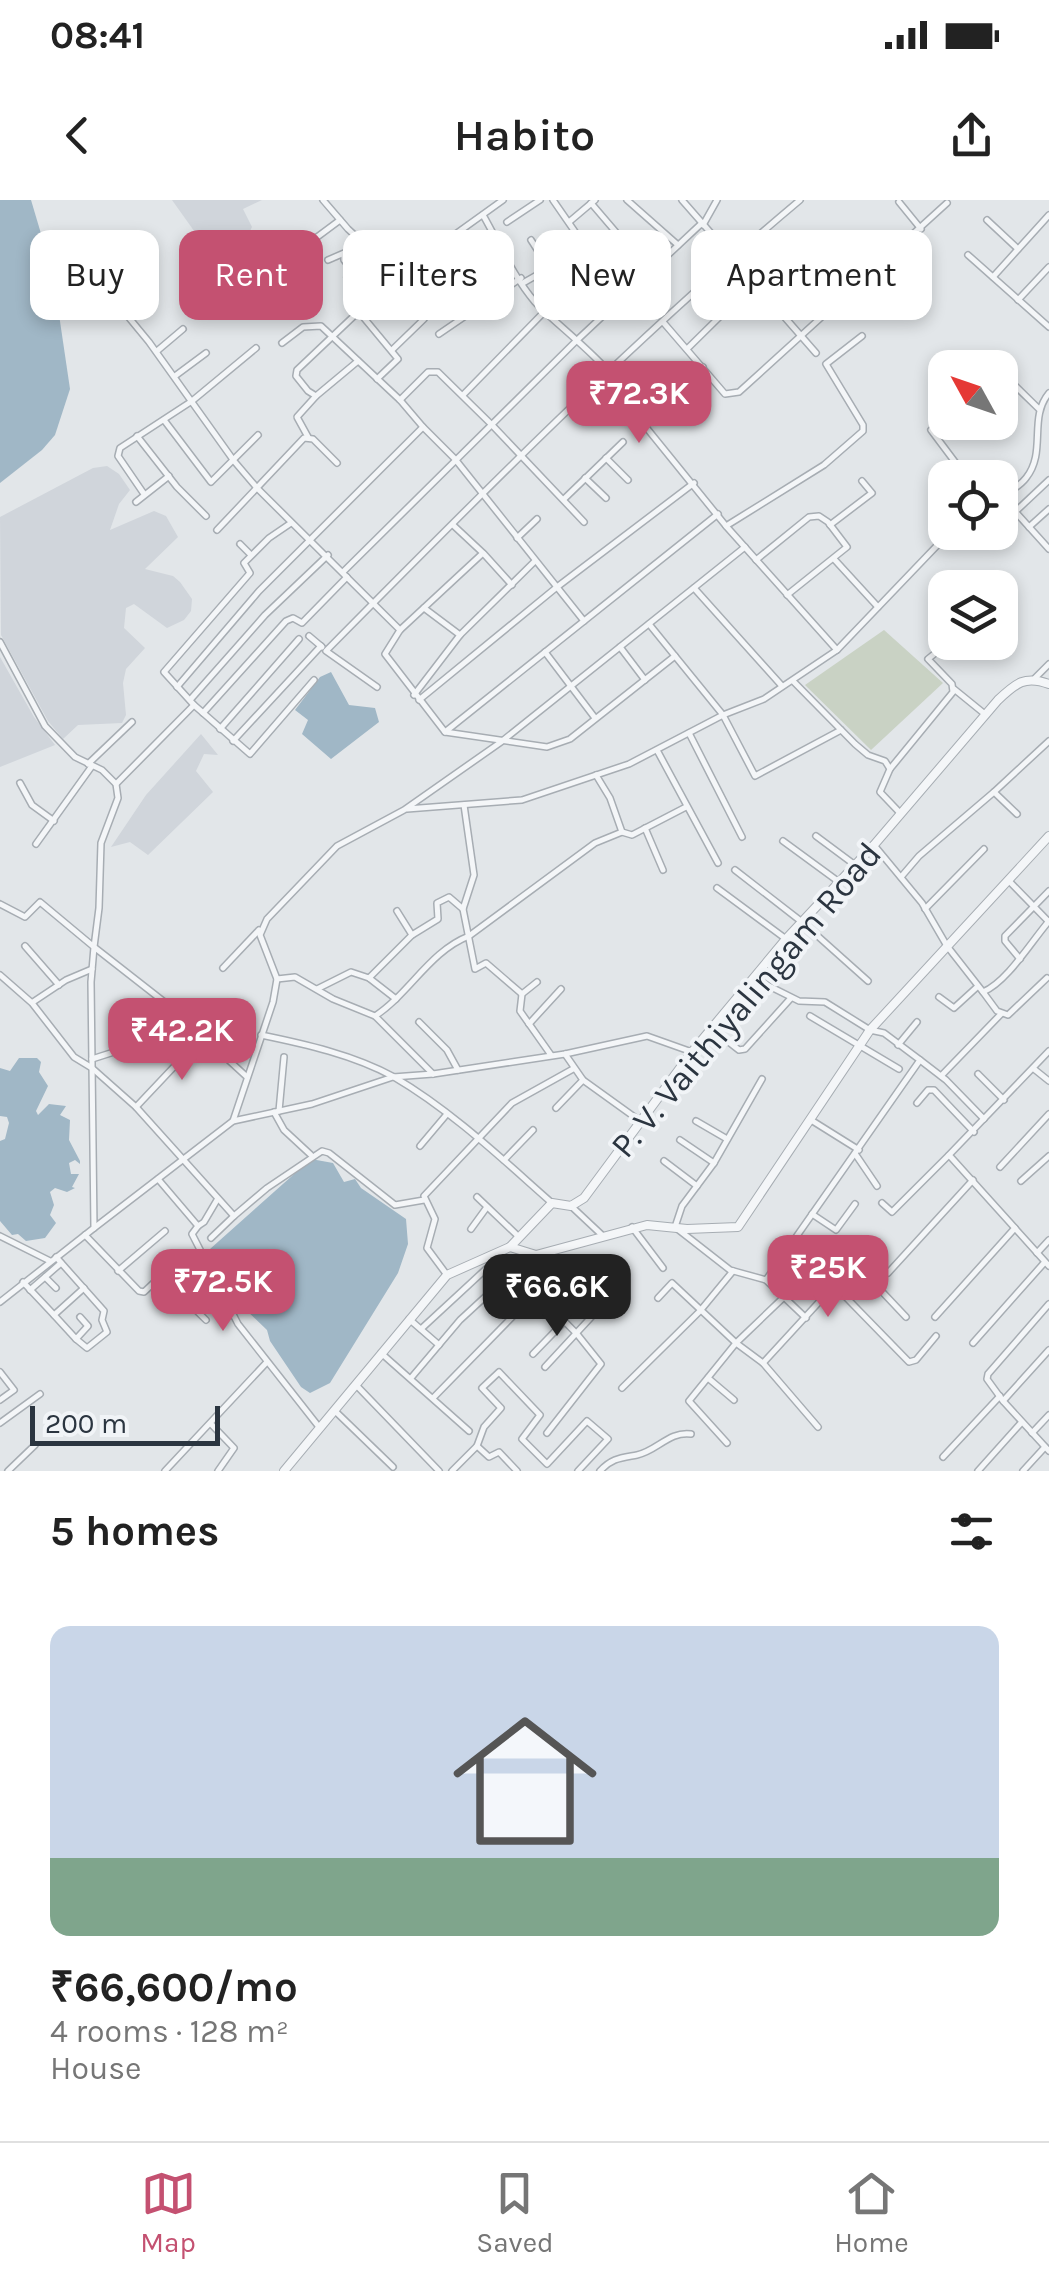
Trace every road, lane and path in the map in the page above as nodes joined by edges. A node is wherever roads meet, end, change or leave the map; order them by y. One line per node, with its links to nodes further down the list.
1 (323, 200): 14 (street)
2 (503, 200): 12 (street)
3 (540, 200): 16 (street)
4 (555, 200): 17 (street)
5 (627, 200): 29 (street)
6 (682, 200): 18 (street)
7 (717, 200): 18 (street)
8 (800, 200): 25 (street)
9 (593, 201): 17 (street); 23 (street)
10 (899, 202): 19 (street)
11 (946, 203): 19 (street)
12 (482, 215): 21 (street); 38 (street)
13 (1049, 215): 30 (street)
14 (340, 220): 20 (street); 26 (street)
15 (987, 220): 30 (street)
16 (508, 222)
17 (568, 222): 22 (street)
18 (703, 224): 24 (street); 29 (street)
19 (922, 229)
20 (350, 230)
21 (461, 230)
22 (574, 230)
23 (616, 230)
24 (709, 230)
25 (764, 230)
26 (323, 233)
27 (532, 240): 28 (street)
28 (534, 244)
29 (678, 246): 31 (street)
30 (1018, 248): 37 (street)
31 (671, 252)
32 (968, 254): 37 (street)
33 (343, 255): 34 (street)
34 (328, 260)
35 (1049, 267): 41 (street)
36 (534, 275): 38 (street)
37 (993, 277): 41 (street)
38 (522, 281): 40 (street); 55 (street)
39 (691, 296): 52 (street)
40 (534, 297)
41 (1018, 300): 53 (street)
42 (130, 320): 64 (street)
43 (350, 320): 56 (street)
44 (366, 320): 63 (street)
45 (423, 320): 63 (street)
46 (537, 320): 75 (street)
47 (553, 320): 59 (street)
48 (599, 320): 59 (street)
49 (717, 320): 62 (street)
50 (788, 320): 57 (street)
51 (820, 320): 57 (street)
52 (663, 322): 62 (street); 69 (street)
53 (1049, 327)
54 (183, 328): 64 (street)
55 (439, 334)
56 (333, 336): 60 (street); 67 (street); 74 (street)
57 (803, 336): 65 (street); 68 (street)
58 (862, 336): 117 (street)
59 (576, 342): 69 (street); 81 (street)
60 (282, 343)
61 (256, 348): 77 (street)
62 (687, 349): 68 (street)
63 (392, 350): 71 (street)
64 (156, 352): 70 (street)
65 (816, 352)
66 (206, 354): 70 (street)
67 (358, 362): 71 (street); 74 (street)
68 (703, 367): 80 (street)
69 (608, 373): 80 (street); 88 (street)
70 (174, 376): 77 (street)
71 (376, 379): 76 (street)
72 (1018, 389): 78 (street)
73 (1049, 394): 78 (street)
74 (316, 396): 85 (street)
75 (463, 396): 76 (street); 81 (street)
76 (400, 400): 82 (street)
77 (192, 401): 79 (street); 92 (street)
78 (1039, 409): 100 (street)
79 (164, 420): 84 (street); 92 (street)
80 (642, 422): 99 (street)
81 (492, 425): 88 (street); 90 (street)
82 (424, 427): 90 (street); 121 (street)
83 (258, 435): 92 (street)
84 (138, 436): 94 (street); 102 (street)
85 (308, 437): 93 (street); 101 (street)
86 (938, 440): 91 (street)
87 (623, 442): 89 (street)
88 (522, 458): 103 (street); 104 (street)
89 (606, 458): 95 (street); 96 (street)
90 (455, 459): 103 (street); 132 (street)
91 (953, 460)
92 (234, 461): 101 (street)
93 (338, 463)
94 (168, 476): 102 (street); 111 (street)
95 (585, 478): 104 (street); 105 (street)
96 (628, 480)
97 (862, 480): 116 (street)
98 (1049, 480): 107 (street)
99 (694, 483): 109 (street); 134 (street)
100 (1018, 484)
101 (257, 488): 114 (street); 119 (street)
102 (144, 494): 106 (street)
103 (482, 495): 115 (street); 120 (street)
104 (564, 498): 113 (street)
105 (606, 498)
106 (136, 502)
107 (1018, 509)
108 (1049, 509): 118 (street)
109 (718, 514): 117 (street); 140 (street)
110 (1018, 515): 118 (street)
111 (206, 516)
112 (537, 520): 120 (street)
113 (584, 522)
114 (291, 523): 121 (street); 127 (street)
115 (453, 524): 126 (street); 137 (street)
116 (830, 525): 129 (street); 130 (street)
117 (726, 526): 123 (street)
118 (1029, 527): 125 (street)
119 (216, 530)
120 (517, 538): 131 (street)
121 (310, 539): 128 (street); 160 (street)
122 (240, 544): 127 (street)
123 (745, 547): 130 (street); 135 (street)
124 (933, 550): 138 (street)
125 (1049, 550)
126 (483, 553): 133 (street); 139 (street)
127 (251, 555): 160 (street)
128 (328, 556): 132 (street); 165 (street)
129 (834, 559): 136 (street); 138 (street)
130 (756, 560): 136 (street)
131 (535, 561): 133 (street); 134 (street)
132 (346, 573): 137 (street); 166 (street)
133 (512, 585): 143 (street)
134 (557, 587): 140 (street); 164 (street)
135 (694, 588): 141 (street); 159 (street)
136 (786, 595): 149 (street)
137 (372, 604): 142 (street); 148 (street)
138 (878, 607): 149 (street)
139 (424, 608): 142 (street); 143 (street)
140 (584, 622): 150 (street)
141 (649, 624): 147 (street); 151 (street)
142 (400, 630): 164 (street)
143 (460, 635): 164 (street)
144 (309, 636): 148 (street)
145 (300, 638): 171 (street)
146 (0, 642): 179 (street)
147 (620, 647): 156 (street); 161 (street)
148 (323, 648): 162 (street); 176 (street)
149 (837, 650): 157 (street)
150 (545, 652): 161 (street); 173 (street)
151 (675, 656): 156 (street); 168 (street)
152 (929, 660): 163 (street)
153 (1049, 664): 154 (street)
154 (1034, 678): 158 (street); 167 (street, P. V. Vaithiyalingam Road)
155 (314, 680): 176 (street)
156 (644, 680): 169 (street)
157 (793, 681): 159 (street); 172 (street)
158 (1049, 684)
159 (782, 686): 168 (street)
160 (177, 687): 165 (street)
161 (570, 687): 169 (street); 177 (street)
162 (378, 688)
163 (954, 689): 167 (street); 180 (street)
164 (416, 698): 173 (street)
165 (192, 702): 166 (street); 183 (street)
166 (204, 713): 171 (street)
167 (986, 715): 188 (street, P. V. Vaithiyalingam Road)
168 (723, 716): 172 (street); 174 (street)
169 (595, 719): 177 (street)
170 (132, 722): 179 (street)
171 (220, 729): 176 (street)
172 (841, 730): 180 (street)
173 (445, 732): 177 (street)
174 (689, 734): 178 (street); 195 (street)
175 (1049, 741): 184 (street)
176 (233, 742)
177 (501, 742): 187 (street)
178 (657, 750): 181 (street); 186 (street)
179 (90, 765): 183 (street); 190 (street)
180 (890, 769): 188 (street)
181 (596, 774): 185 (street); 192 (street)
182 (20, 783): 190 (street)
183 (116, 784): 222 (street)
184 (994, 792): 189 (street); 204 (street)
185 (464, 805): 187 (street); 212 (street)
186 (686, 806): 191 (street); 200 (street)
187 (404, 810): 216 (street)
188 (901, 814): 198 (street, P. V. Vaithiyalingam Road)
189 (1017, 814)
190 (54, 821): 197 (street)
191 (644, 828): 192 (street); 202 (street)
192 (622, 832): 218 (street)
193 (816, 836): 201 (street)
194 (1049, 836): 205 (street)
195 (742, 837)
196 (783, 841): 206 (street)
197 (36, 844)
198 (874, 845): 201 (street, P. V. Vaithiyalingam Road); 204 (street)
199 (984, 849): 211 (street)
200 (718, 863)
201 (856, 865): 206 (street, P. V. Vaithiyalingam Road)
202 (663, 870)
203 (735, 870): 214 (street)
204 (901, 877): 211 (street)
205 (1009, 880): 210 (street); 221 (street)
206 (839, 882): 214 (street, P. V. Vaithiyalingam Road)
207 (716, 888): 219 (street)
208 (1049, 891): 210 (street)
209 (0, 904): 222 (street)
210 (1034, 907): 215 (street); 223 (street)
211 (926, 909): 221 (street)
212 (463, 910): 217 (street); 218 (street)
213 (397, 911): 217 (street)
214 (802, 922): 219 (street, P. V. Vaithiyalingam Road); 231 (street)
215 (1049, 922): 223 (street)
216 (262, 928): 224 (street); 229 (street)
217 (412, 934): 226 (street)
218 (469, 936): 238 (street); 241 (street)
219 (786, 939): 230 (street, P. V. Vaithiyalingam Road)
220 (25, 946): 233 (street)
221 (947, 946): 234 (street); 250 (street)
222 (94, 947): 225 (street); 253 (street)
223 (1020, 959): 237 (street)
224 (222, 968)
225 (92, 970): 233 (street); 261 (street)
226 (369, 978): 236 (street); 241 (street)
227 (1047, 978): 243 (street)
228 (1, 979): 242 (street)
229 (276, 979): 236 (street); 252 (street)
230 (755, 979): 240 (street); 249 (street, P. V. Vaithiyalingam Road)
231 (868, 981)
232 (537, 982): 238 (street)
233 (59, 985): 242 (street)
234 (977, 986): 237 (street); 239 (street)
235 (561, 988): 248 (street)
236 (317, 989): 244 (street)
237 (984, 992): 243 (street)
238 (522, 994): 248 (street)
239 (939, 997)
240 (791, 998): 249 (street); 250 (street)
241 (396, 999): 244 (street)
242 (32, 1002): 263 (street)
243 (1001, 1014): 271 (street)
244 (374, 1016): 268 (street)
245 (810, 1016): 254 (street)
246 (418, 1022): 267 (street)
247 (917, 1022): 255 (street)
248 (529, 1024): 259 (street)
249 (712, 1029): 256 (street, P. V. Vaithiyalingam Road)
250 (870, 1030): 254 (street); 255 (street)
251 (136, 1034): 261 (street)
252 (260, 1035): 270 (street); 272 (street)
253 (203, 1036): 270 (street); 278 (street)
254 (858, 1045): 265 (street); 283 (street)
255 (898, 1046): 262 (street)
256 (692, 1052): 258 (street); 286 (street, P. V. Vaithiyalingam Road)
257 (1049, 1052): 266 (street)
258 (565, 1054): 259 (street); 264 (street)
259 (552, 1055): 267 (street)
260 (284, 1057): 280 (street)
261 (92, 1059): 263 (street)
262 (920, 1060): 271 (street); 294 (street)
263 (92, 1068): 278 (street); 320 (street)
264 (572, 1069): 274 (street); 291 (street)
265 (899, 1069)
266 (1034, 1069): 275 (street); 276 (street)
267 (458, 1070): 268 (street)
268 (433, 1074): 272 (street)
269 (978, 1074): 276 (street)
270 (248, 1076): 285 (street)
271 (941, 1076): 284 (street)
272 (393, 1077): 280 (street); 281 (street)
273 (762, 1079): 290 (street)
274 (583, 1080): 279 (street); 286 (street)
275 (1049, 1081)
276 (1004, 1100): 284 (street)
277 (917, 1103): 289 (street)
278 (136, 1107): 298 (street)
279 (556, 1108)
280 (276, 1112): 285 (street); 296 (street)
281 (447, 1114): 291 (street); 293 (street)
282 (1049, 1114): 302 (street)
283 (810, 1120): 294 (street); 321 (street)
284 (985, 1120): 289 (street)
285 (234, 1121): 298 (street)
286 (640, 1121): 314 (street, P. V. Vaithiyalingam Road)
287 (696, 1121): 290 (street)
288 (534, 1130): 299 (street)
289 (974, 1132): 295 (street)
290 (728, 1139): 301 (street)
291 (479, 1140): 299 (street); 310 (street)
292 (680, 1140): 301 (street)
293 (420, 1146)
294 (857, 1153): 307 (street); 316 (street)
295 (948, 1155): 304 (street); 312 (street)
296 (312, 1156): 310 (street); 317 (street)
297 (1049, 1156): 305 (street)
298 (182, 1160): 303 (street); 309 (street)
299 (504, 1160): 311 (street)
300 (664, 1160): 306 (street)
301 (714, 1163): 306 (street)
302 (1000, 1167)
303 (158, 1179): 318 (street); 320 (street)
304 (973, 1180): 322 (street); 335 (street)
305 (1020, 1181)
306 (697, 1186): 321 (street)
307 (877, 1186)
308 (477, 1197): 315 (street)
309 (217, 1200): 317 (street); 318 (street)
310 (424, 1200): 340 (street)
311 (552, 1203): 314 (street); 327 (street)
312 (882, 1203)
313 (855, 1204): 316 (street)
314 (571, 1206): 329 (street)
315 (488, 1207): 323 (street); 327 (street)
316 (812, 1214): 342 (street)
317 (234, 1216): 328 (street)
318 (198, 1226): 376 (street)
319 (632, 1227): 321 (street); 329 (street); 337 (street)
320 (94, 1228): 325 (street)
321 (676, 1228): 339 (street)
322 (1015, 1228): 332 (street); 361 (street)
323 (471, 1230)
324 (166, 1231): 338 (street)
325 (85, 1235): 334 (street); 338 (street)
326 (0, 1236): 334 (street)
327 (519, 1237): 331 (street)
328 (211, 1238)
329 (605, 1238): 331 (street)
330 (1049, 1240): 332 (street)
331 (510, 1246): 333 (street)
332 (1036, 1253): 336 (street)
333 (498, 1254): 340 (street); 350 (street); 366 (street)
334 (56, 1260): 341 (street); 343 (street); 348 (street)
335 (856, 1263): 345 (street); 360 (street)
336 (1047, 1264): 371 (street)
337 (664, 1268)
338 (118, 1271): 364 (street)
339 (733, 1271): 342 (street); 357 (street)
340 (447, 1275): 363 (street)
341 (45, 1277): 347 (street); 349 (street)
342 (766, 1280): 352 (street)
343 (22, 1282): 349 (street); 354 (street)
344 (498, 1285): 372 (street)
345 (834, 1286): 362 (street); 368 (street)
346 (619, 1287): 367 (street)
347 (56, 1288)
348 (84, 1288): 355 (street); 369 (street)
349 (30, 1290): 358 (street)
350 (538, 1293): 365 (street); 385 (street)
351 (62, 1296): 355 (street)
352 (784, 1297): 362 (street); 370 (street)
353 (658, 1298): 357 (street)
354 (0, 1302)
355 (68, 1303): 358 (street)
356 (1049, 1304): 386 (street)
357 (700, 1311): 370 (street); 383 (street)
358 (54, 1316): 369 (street)
359 (80, 1316): 369 (street)
360 (906, 1317)
361 (935, 1317)
362 (806, 1318): 377 (street)
363 (409, 1319): 366 (street); 374 (street)
364 (206, 1320)
365 (564, 1322): 367 (street); 375 (street)
366 (420, 1329): 372 (street)
367 (577, 1334): 378 (street); 398 (street)
368 (936, 1336)
369 (76, 1338)
370 (736, 1343): 377 (street); 381 (street)
371 (973, 1343)
372 (438, 1345): 380 (street)
373 (1049, 1350): 386 (street)
374 (381, 1353): 380 (street); 382 (street)
375 (534, 1354)
376 (267, 1362): 393 (street); 395 (street)
377 (763, 1363): 394 (street)
378 (546, 1368)
379 (0, 1372): 387 (street)
380 (411, 1378): 385 (street)
381 (708, 1378): 388 (street); 400 (street)
382 (354, 1384): 389 (street); 410 (street)
383 (622, 1388)
384 (40, 1394): 392 (street)
385 (434, 1397): 396 (street)
386 (1002, 1398): 391 (street); 404 (street)
387 (0, 1400)
388 (734, 1400)
389 (333, 1410): 395 (street); 405 (street)
390 (1049, 1415): 397 (street)
391 (1022, 1422): 397 (street); 415 (street)
392 (0, 1423)
393 (210, 1423): 407 (street); 408 (street)
394 (818, 1427)
395 (319, 1428): 409 (street)
396 (469, 1432)
397 (1032, 1432): 403 (street)
398 (546, 1433)
399 (691, 1434): 414 (street)
400 (727, 1443)
401 (35, 1445): 406 (street)
402 (477, 1446): 411 (street); 412 (street); 413 (street)
403 (1047, 1449): 416 (street)
404 (943, 1457)
405 (393, 1467)
406 (8, 1471)
407 (165, 1471)
408 (218, 1471)
409 (284, 1471)
410 (439, 1471)
411 (452, 1471)
412 (517, 1471)
413 (578, 1471)
414 (600, 1471)
415 (978, 1471)
416 (1023, 1471)

